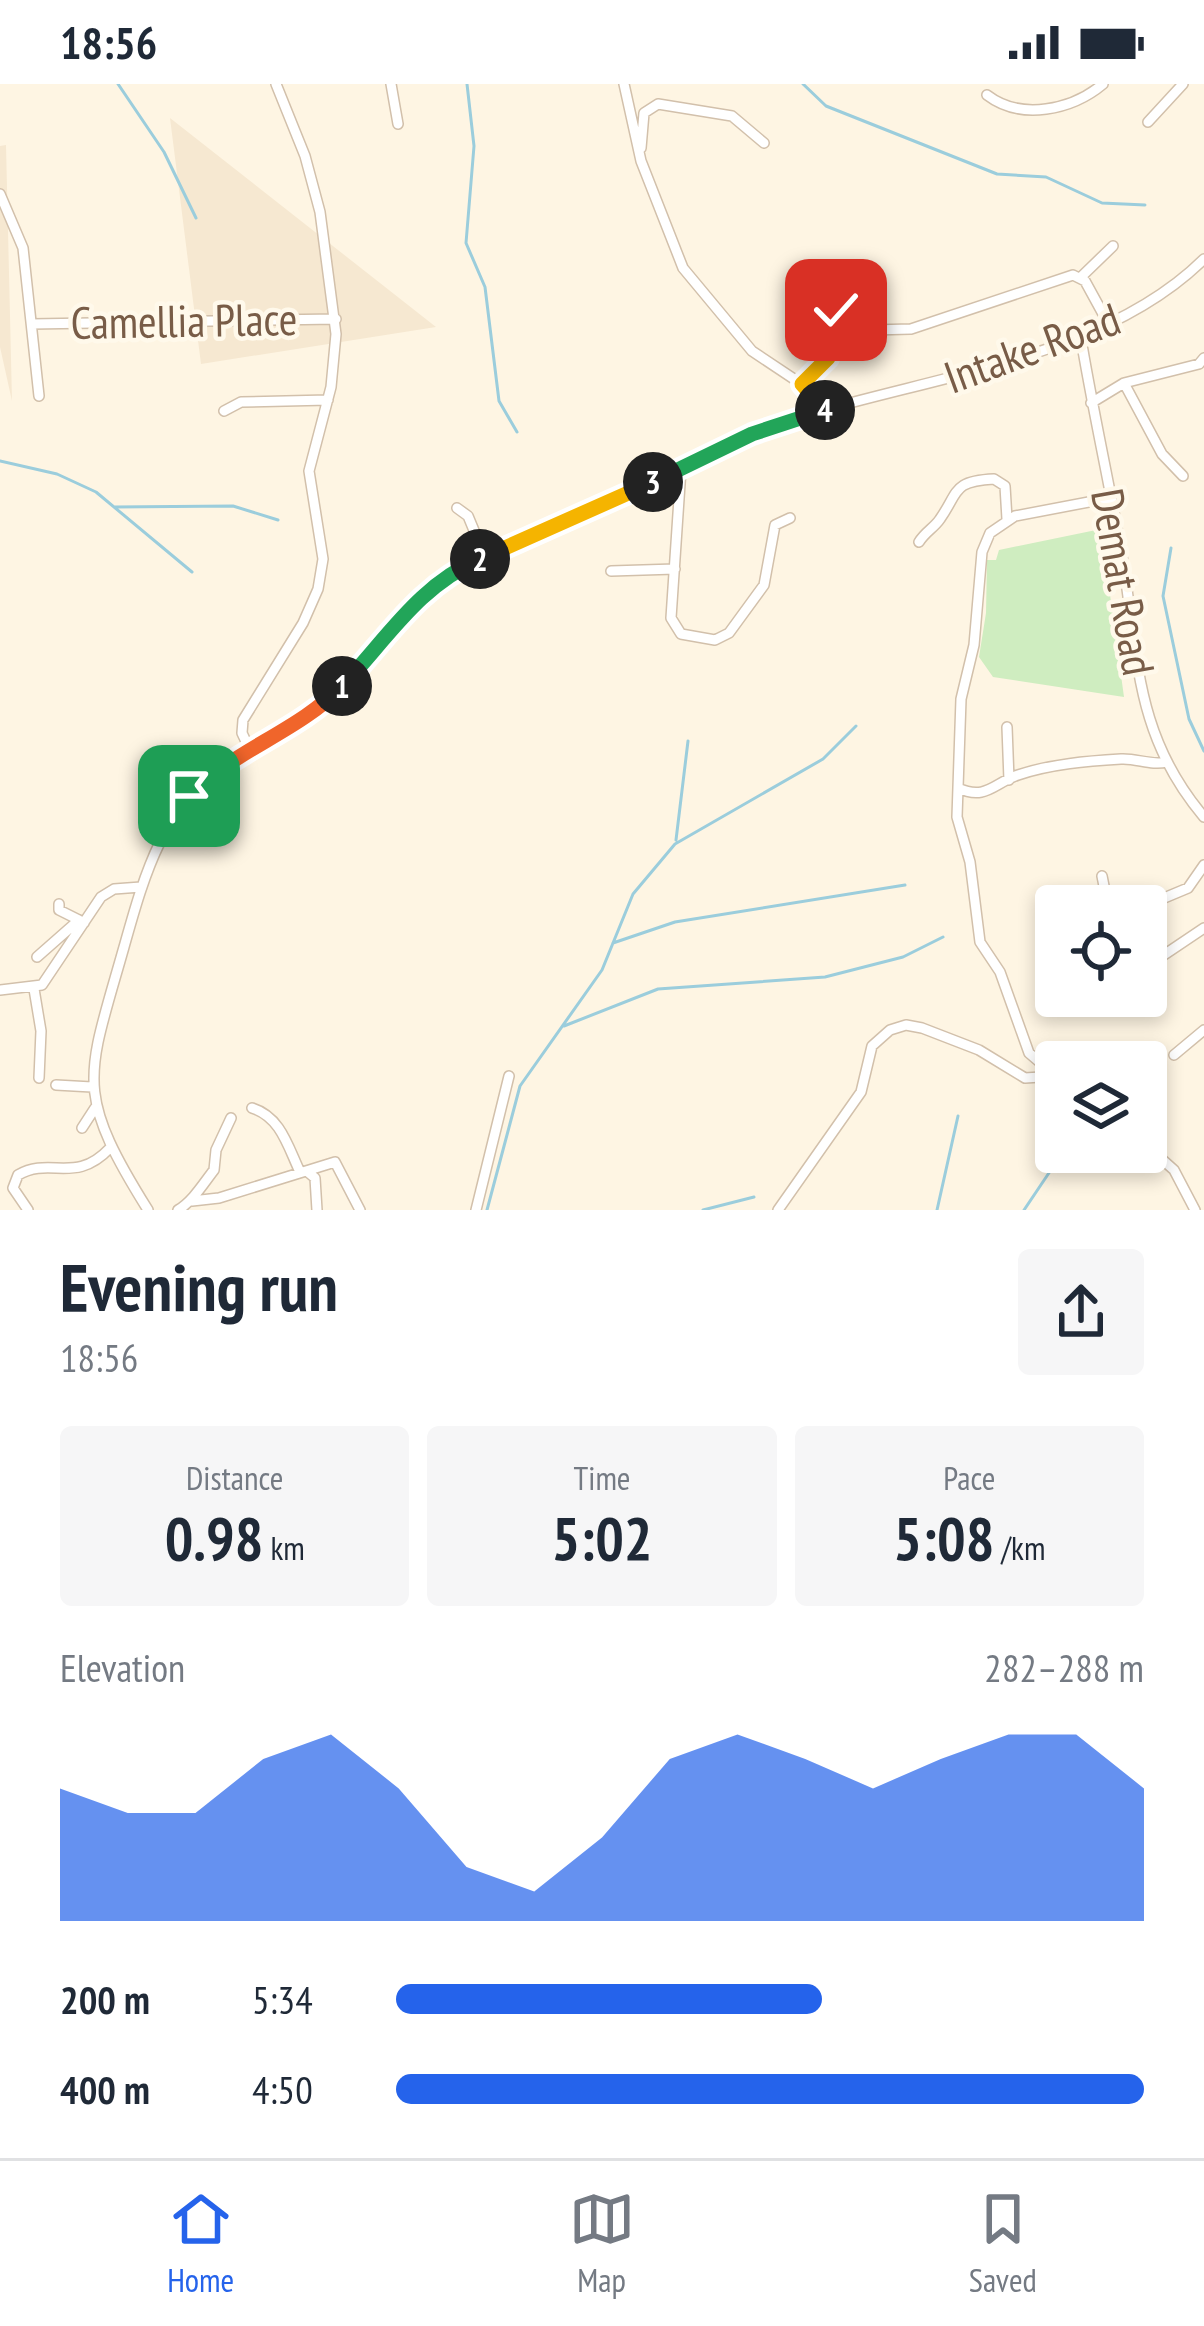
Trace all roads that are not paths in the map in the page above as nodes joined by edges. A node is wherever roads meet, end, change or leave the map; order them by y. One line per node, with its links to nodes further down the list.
1 (276, 84): 16 (street)
2 (391, 84): 8 (street)
3 (624, 84): 10 (street)
4 (1103, 84): 6 (street)
5 (1183, 84): 7 (street)
6 (987, 95)
7 (1148, 122)
8 (398, 124)
9 (764, 143): 10 (street)
10 (639, 153): 23 (street)
11 (0, 194): 18 (street, Camellia Place)
12 (1113, 246): 14 (street)
13 (1204, 259): 17 (street, Intake Road)
14 (1081, 277): 17 (street); 19 (street)
15 (823, 307): 19 (street)
16 (336, 319): 18 (street, Camellia Place); 25 (street)
17 (1108, 323): 20 (street, Intake Road)
18 (32, 324): 24 (street, Camellia Place)
19 (872, 330): 23 (street)
20 (1080, 333): 26 (street, Demat Road); 28 (street, Intake Road)
21 (1202, 365): 22 (street)
22 (1124, 383): 26 (street); 30 (street)
23 (802, 384): 28 (street)
24 (38, 396)
25 (328, 400): 27 (street); 40 (street)
26 (1091, 403): 31 (street, Demat Road)
27 (224, 411)
28 (826, 412): 29 (street, Intake Road)
29 (681, 469): 36 (street, Intake Road); 37 (street)
30 (1184, 476)
31 (1110, 498): 34 (street); 41 (street, Demat Road)
32 (457, 508): 36 (street)
33 (790, 518): 37 (street)
34 (1007, 519): 35 (street); 43 (street)
35 (919, 542)
36 (485, 556): 40 (street, Intake Road)
37 (675, 569): 38 (street)
38 (611, 572)
39 (1007, 727): 42 (street)
40 (249, 748): 48 (street, Intake Road)
41 (1168, 762): 42 (street); 44 (street, Demat Road)
42 (1009, 779): 43 (street)
43 (958, 788): 59 (street)
44 (1204, 817)
45 (1204, 865): 49 (street)
46 (1102, 876): 47 (street)
47 (1104, 885)
48 (141, 887): 51 (street); 64 (street, Intake Road)
49 (1167, 896)
50 (59, 904): 51 (street)
51 (81, 921): 54 (street); 55 (street)
52 (1204, 928): 53 (street)
53 (1167, 953)
54 (37, 957)
55 (34, 989): 56 (street); 62 (street)
56 (0, 990)
57 (1204, 1030): 58 (street)
58 (1174, 1054)
59 (1035, 1058)
60 (509, 1076): 78 (street)
61 (1035, 1077): 79 (street)
62 (39, 1078)
63 (56, 1085): 64 (street)
64 (92, 1087): 65 (street, Intake Road)
65 (95, 1108): 68 (street); 69 (street, Intake Road)
66 (252, 1108): 71 (street)
67 (231, 1118): 72 (street)
68 (82, 1128)
69 (110, 1148): 73 (street); 74 (street, Intake Road)
70 (1167, 1164): 80 (street)
71 (305, 1173): 72 (street); 76 (street); 77 (street)
72 (192, 1201): 75 (street)
73 (28, 1210)
74 (148, 1210)
75 (178, 1210)
76 (317, 1210)
77 (359, 1210)
78 (476, 1210)
79 (778, 1210)
80 (1195, 1210)

